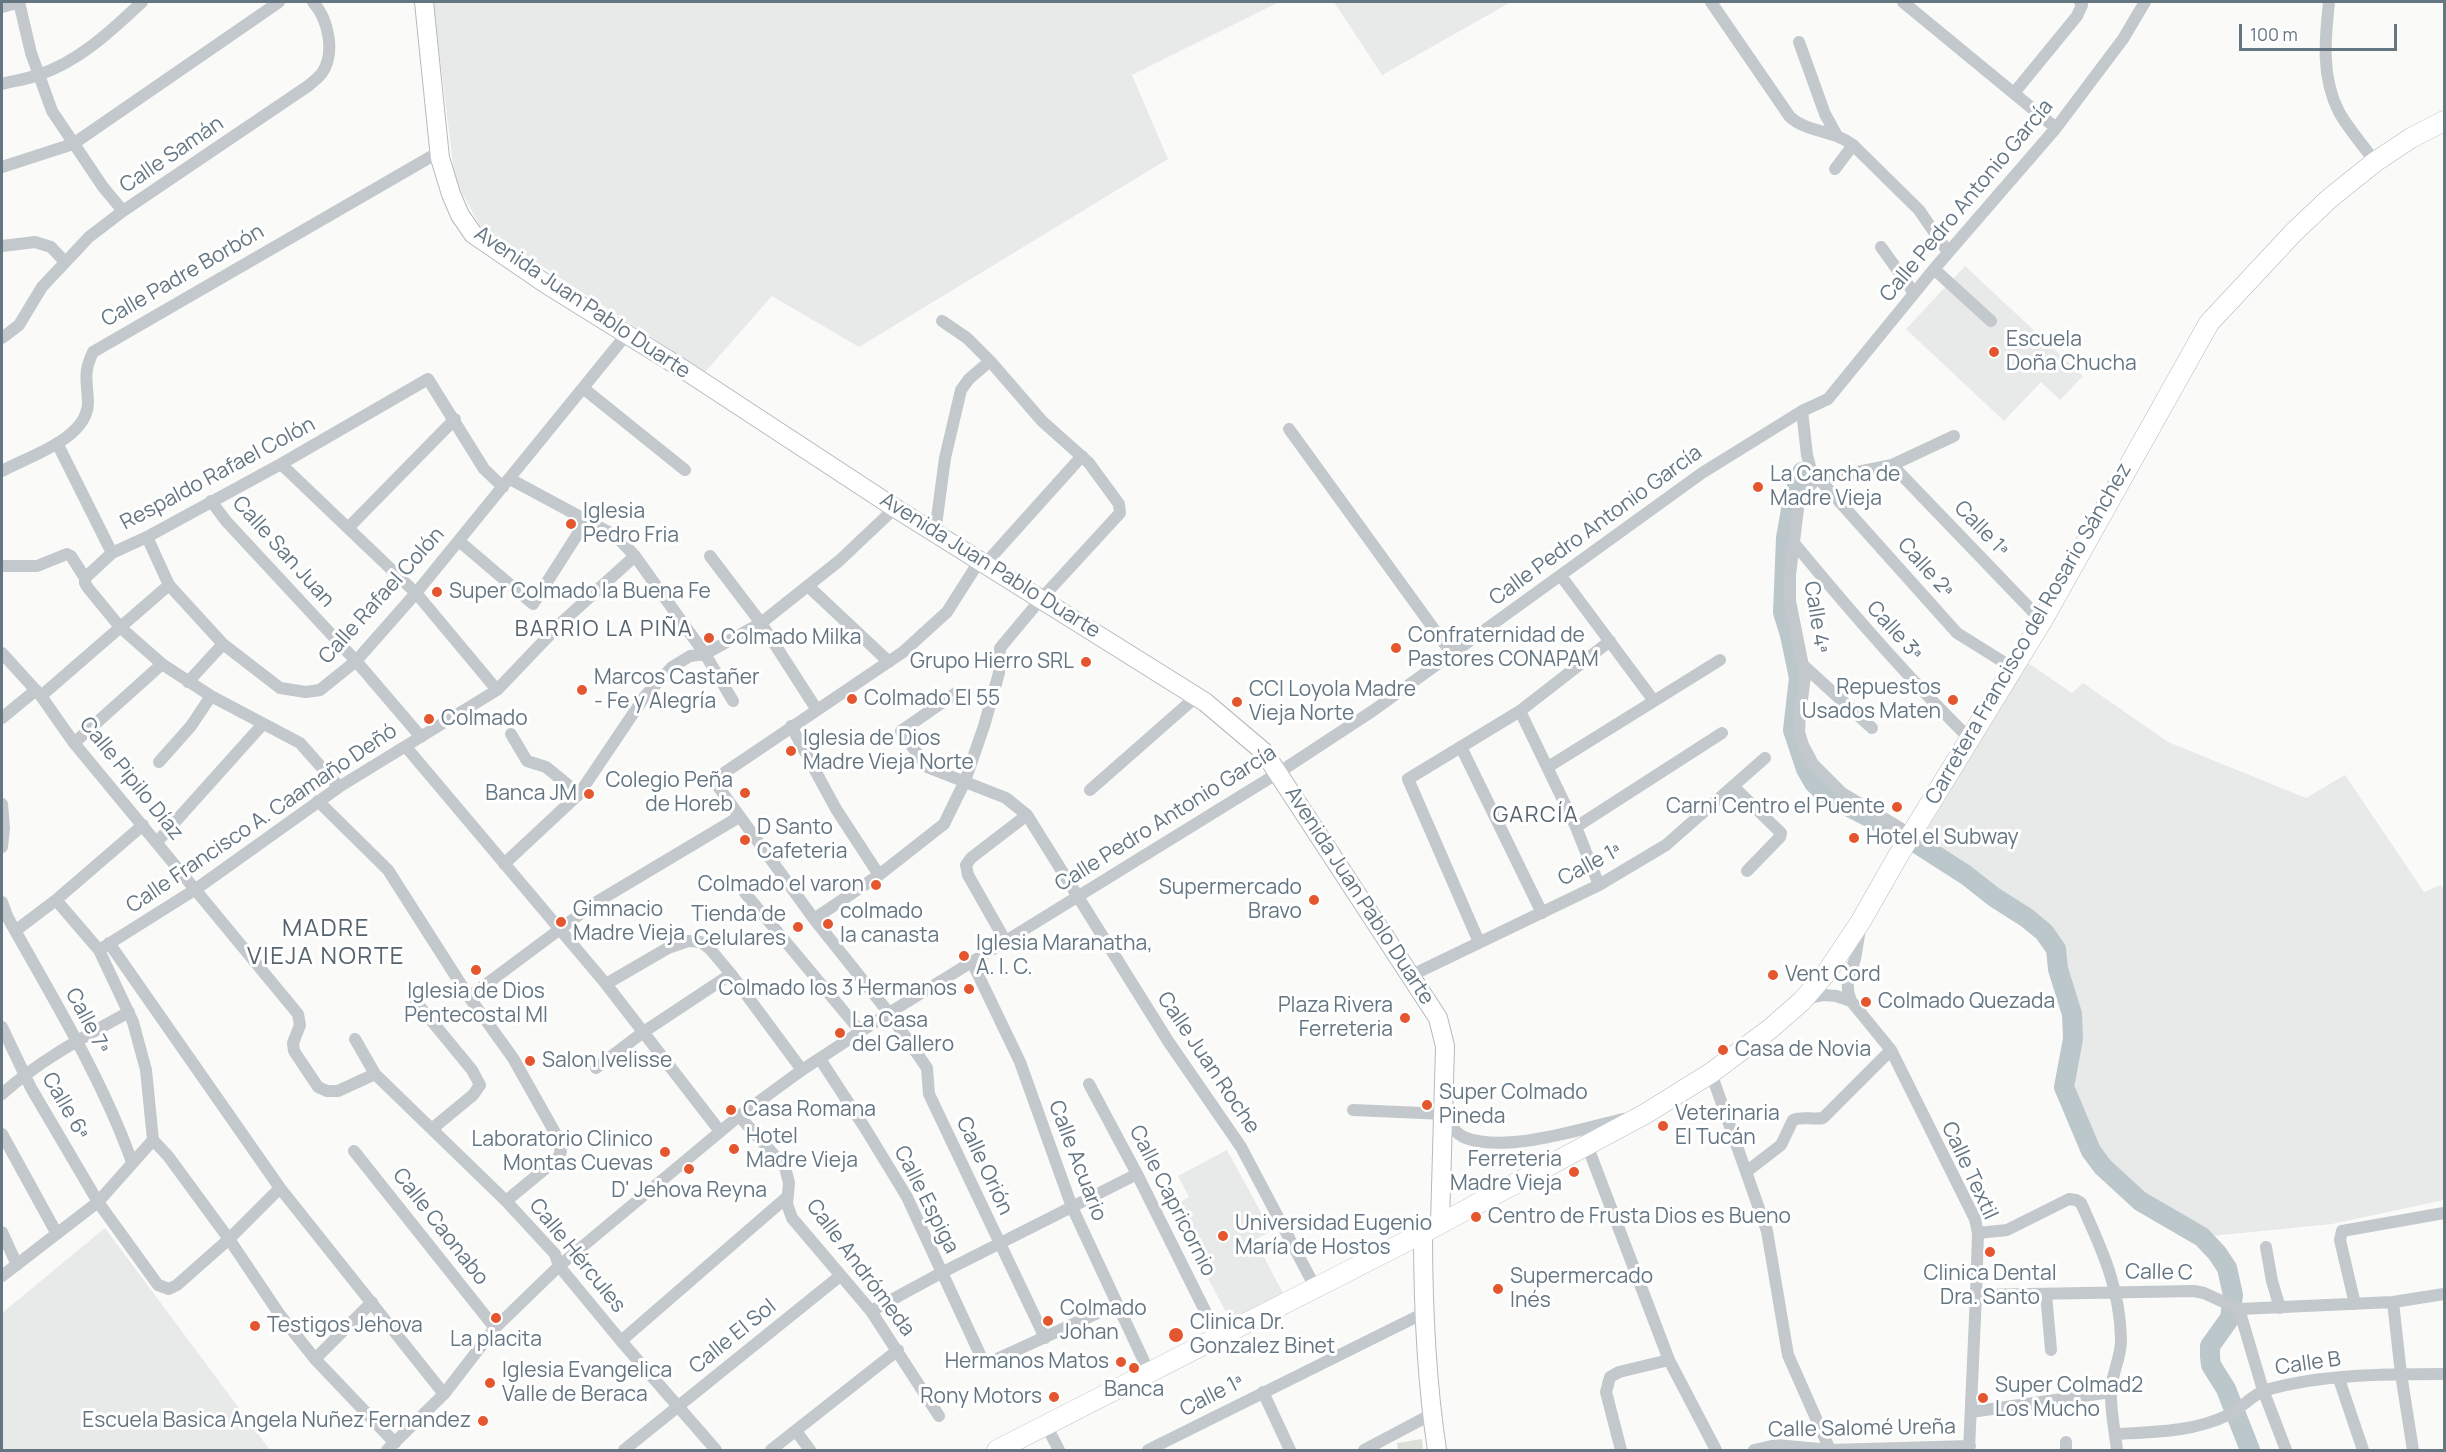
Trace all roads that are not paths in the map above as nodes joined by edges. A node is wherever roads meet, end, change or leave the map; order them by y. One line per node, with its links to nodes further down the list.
1 (19, 2): 11 (street); 13 (street)
2 (142, 2): 13 (street)
3 (279, 2): 19 (street)
4 (313, 2): 25 (street, Calle Samán)
5 (424, 2): 21 (main road, Avenida Juan Pablo Duarte)
6 (1903, 2): 15 (street)
7 (2080, 2): 15 (street)
8 (2145, 2): 17 (street, Calle Pedro Antonio García)
9 (2329, 2): 22 (street)
10 (1714, 3): 18 (street)
11 (2, 8)
12 (1799, 42): 18 (street)
13 (40, 75): 14 (street); 19 (street)
14 (2, 84)
15 (2014, 93): 17 (street)
16 (2445, 121): 22 (main road, Carretera Francisco del Rosario Sánchez)
17 (2056, 128): 28 (street, Calle Pedro Antonio García)
18 (1836, 134): 20 (street)
19 (73, 144): 23 (street); 25 (street)
20 (1853, 146): 24 (street); 28 (street)
21 (439, 152): 34 (main road, Avenida Juan Pablo Duarte); 42 (street, Calle Padre Borbón)
22 (2375, 162): 69 (main road, Carretera Francisco del Rosario Sánchez)
23 (2, 167)
24 (1835, 169)
25 (123, 211): 29 (street, Calle Samán)
26 (2, 246): 29 (street)
27 (1881, 248): 31 (street)
28 (1948, 252): 30 (street, Calle Pedro Antonio García)
29 (65, 262): 35 (street, Calle Samán)
30 (1934, 269): 31 (street, Calle Pedro Antonio García); 33 (street)
31 (1914, 293): 38 (street, Calle Pedro Antonio García)
32 (942, 321): 36 (street)
33 (1991, 321)
34 (626, 335): 37 (street, Calle Rafael Colón); 51 (main road, Avenida Juan Pablo Duarte)
35 (2, 339)
36 (990, 360): 43 (street); 54 (street)
37 (583, 388): 46 (street); 49 (street, Calle Rafael Colón)
38 (1802, 411): 48 (street); 63 (street, Calle Pedro Antonio García)
39 (454, 419): 44 (street, Respaldo Rafael Colón); 49 (street); 53 (street)
40 (1289, 429): 76 (street)
41 (1954, 436): 45 (street)
42 (57, 443): 47 (street, Calle Padre Borbón); 58 (street)
43 (1082, 456): 61 (street); 68 (street)
44 (281, 464): 50 (street, Respaldo Rafael Colón); 53 (street)
45 (1892, 465): 48 (street); 69 (street, Calle 1ª)
46 (685, 470)
47 (2, 471)
48 (1817, 481): 57 (street, Calle 4ª); 82 (street, Calle 2ª)
49 (507, 483): 52 (street); 56 (street, Calle Rafael Colón)
50 (211, 501): 55 (street, Respaldo Rafael Colón); 78 (street, Calle San Juan)
51 (895, 508): 54 (main road, Avenida Juan Pablo Duarte); 66 (street)
52 (586, 521): 56 (street); 59 (street)
53 (348, 528): 67 (street)
54 (935, 533): 61 (main road, Avenida Juan Pablo Duarte)
55 (147, 537): 58 (street, Respaldo Rafael Colón); 65 (street, Calle Rafael Colón)
56 (459, 541): 67 (street, Calle Rafael Colón)
57 (1794, 543): 81 (street, Calle 4ª); 100 (street, Calle 3ª)
58 (112, 553): 64 (street, Respaldo Rafael Colón)
59 (635, 556): 75 (street); 84 (street, Calle Francisco A. Caamaño Deñó)
60 (710, 556): 70 (street)
61 (983, 562): 68 (main road, Avenida Juan Pablo Duarte); 79 (street)
62 (2, 566): 64 (street)
63 (1561, 576): 72 (street); 76 (street, Calle Pedro Antonio García)
64 (85, 578): 71 (street)
65 (169, 585): 71 (street); 73 (street, Calle Rafael Colón)
66 (808, 586): 70 (street); 79 (street)
67 (416, 593): 78 (street, Calle Rafael Colón); 84 (street)
68 (1041, 599): 88 (main road, Avenida Juan Pablo Duarte); 108 (street)
69 (2042, 621): 82 (main road, Carretera Francisco del Rosario Sánchez)
70 (761, 623): 75 (street); 91 (street)
71 (120, 627): 80 (street); 85 (street)
72 (1610, 641): 90 (street); 92 (street)
73 (223, 644): 78 (street, Calle Rafael Colón); 83 (street)
74 (2, 653): 85 (street, Calle Pipilo Díaz)
75 (705, 654): 89 (street); 112 (street)
76 (1452, 654): 107 (street, Calle Pedro Antonio García)
77 (1720, 660): 90 (street)
78 (356, 661): 99 (street, Calle San Juan)
79 (888, 662): 91 (street)
80 (162, 664): 83 (street); 101 (street)
81 (1804, 666): 96 (street); 119 (street, Calle 4ª)
82 (2013, 668): 100 (main road, Carretera Francisco del Rosario Sánchez)
83 (188, 682): 87 (street)
84 (497, 690): 99 (street, Calle Francisco A. Caamaño Deñó)
85 (39, 693): 93 (street); 101 (street, Calle Pipilo Díaz)
86 (956, 693): 108 (street, Calle Juan Roche)
87 (211, 696): 94 (street); 105 (street)
88 (1197, 696): 107 (main road, Avenida Juan Pablo Duarte); 111 (street)
89 (733, 701)
90 (1654, 701): 106 (street)
91 (817, 710): 95 (street)
92 (1520, 711): 103 (street); 106 (street)
93 (2, 718)
94 (262, 725): 110 (street); 120 (street)
95 (791, 726): 116 (street, Calle Orión); 124 (street)
96 (1872, 729)
97 (1722, 733): 118 (street)
98 (511, 734): 112 (street)
99 (421, 737): 102 (street, Calle Francisco A. Caamaño Deñó)
100 (1970, 739): 119 (main road, Carretera Francisco del Rosario Sánchez)
101 (74, 743): 117 (street, Calle Pipilo Díaz)
102 (406, 747): 110 (street, Calle Francisco A. Caamaño Deñó); 122 (street)
103 (1461, 747): 131 (street); 138 (street)
104 (1766, 758): 109 (street, Calle 1ª)
105 (159, 762)
106 (1548, 767): 118 (street)
107 (1278, 772): 128 (street, Calle Pedro Antonio García); 142 (main road, Avenida Juan Pablo Duarte)
108 (965, 782): 115 (street, Calle Juan Roche); 124 (street)
109 (1733, 786): 123 (street); 125 (street, Calle 1ª)
110 (339, 787): 113 (street, Calle Francisco A. Caamaño Deñó)
111 (1090, 790)
112 (579, 794): 122 (street)
113 (318, 801): 126 (street, Calle Francisco A. Caamaño Deñó); 144 (street)
114 (2, 804): 121 (street)
115 (1028, 814): 128 (street, Calle Juan Roche); 137 (street)
116 (739, 817): 132 (street, Calle Orión); 135 (street)
117 (142, 825): 120 (street, Calle Pipilo Díaz); 129 (street)
118 (1576, 827): 125 (street)
119 (1905, 833): 134 (main road, Carretera Francisco del Rosario Sánchez)
120 (157, 842): 126 (street, Calle Pipilo Díaz)
121 (2, 847)
122 (504, 864): 135 (street)
123 (1747, 871)
124 (879, 875): 132 (street)
125 (1599, 885): 131 (street, Calle 1ª)
126 (196, 889): 139 (street, Calle Francisco A. Caamaño Deñó); 161 (street, Calle Pipilo Díaz)
127 (745, 893): 151 (street)
128 (1079, 896): 137 (street, Calle Pedro Antonio García); 196 (street, Calle Juan Roche)
129 (56, 900): 136 (street); 139 (street)
130 (2, 902): 133 (street, Calle 7ª)
131 (1542, 913): 138 (street, Calle 1ª)
132 (813, 919): 149 (street, Calle Orión)
133 (5, 920): 136 (street, Calle 7ª)
134 (1861, 921): 145 (main road, Carretera Francisco del Rosario Sánchez); 146 (street)
135 (560, 929): 143 (street); 144 (street)
136 (15, 931): 154 (street, Calle 7ª)
137 (1006, 942): 140 (street, Calle Pedro Antonio García)
138 (1479, 942): 142 (street, Calle 1ª)
139 (104, 946): 148 (street); 177 (street)
140 (972, 962): 149 (street, Calle Pedro Antonio García); 181 (street, Calle Acuario)
141 (731, 974): 143 (street); 152 (street); 158 (street)
142 (1412, 975): 165 (main road, Avenida Juan Pablo Duarte)
143 (606, 984): 152 (street)
144 (469, 997): 179 (street)
145 (1802, 1001): 146 (street); 159 (main road, Carretera Francisco del Rosario Sánchez)
146 (1851, 1001): 155 (street, Calle Textil)
147 (416, 1002): 168 (street)
148 (129, 1012): 154 (street); 171 (street)
149 (889, 1013): 151 (street, Calle Pedro Antonio García); 189 (street, Calle Orión)
150 (2, 1027): 160 (street, Calle 6ª)
151 (861, 1032): 156 (street, Calle Pedro Antonio García)
152 (642, 1033): 157 (street); 169 (street)
153 (355, 1039): 161 (street, Calle Hércules)
154 (77, 1041): 160 (street); 174 (street, Calle 7ª)
155 (1891, 1050): 175 (street); 186 (street, Calle Textil)
156 (820, 1059): 158 (street, Calle Pedro Antonio García); 193 (street, Calle Espiga)
157 (596, 1068)
158 (802, 1070): 167 (street, Calle Pedro Antonio García)
159 (1711, 1073): 166 (main road, Carretera Francisco del Rosario Sánchez); 175 (street)
160 (24, 1074): 163 (street); 180 (street, Calle 6ª)
161 (375, 1074): 168 (street, Calle Hércules)
162 (1089, 1084): 176 (street, Calle Capricornio)
163 (2, 1094)
164 (1353, 1110): 165 (street)
165 (1445, 1114): 166 (street); 183 (main road, Avenida Juan Pablo Duarte)
166 (1645, 1114): 172 (main road, Carretera Francisco del Rosario Sánchez)
167 (739, 1116): 169 (street, Calle Pedro Antonio García); 178 (street, Calle Andrómeda)
168 (433, 1128): 179 (street, Calle Hércules)
169 (719, 1131): 192 (street, Calle Pedro Antonio García)
170 (2, 1134): 187 (street)
171 (153, 1140): 174 (street); 188 (street)
172 (1587, 1145): 183 (main road, Carretera Francisco del Rosario Sánchez); 216 (street)
173 (354, 1151): 209 (street, Calle Caonabo)
174 (132, 1162): 180 (street)
175 (1746, 1172): 247 (street)
176 (1137, 1174): 181 (street); 210 (street, Calle Capricornio)
177 (280, 1188): 188 (street); 201 (street)
178 (787, 1197): 195 (street, Calle Andrómeda); 212 (street)
179 (506, 1201): 192 (street, Calle Hércules)
180 (98, 1202): 187 (street); 188 (street, Calle 6ª)
181 (1072, 1206): 189 (street); 204 (street, Calle Acuario)
182 (2445, 1213): 203 (street)
183 (1440, 1223): 185 (main road, Carretera Francisco del Rosario Sánchez)
184 (2, 1232): 191 (street)
185 (1423, 1233): 196 (main road, Carretera Francisco del Rosario Sánchez); 208 (main road)
186 (1978, 1233): 197 (street); 200 (street, Calle Textil)
187 (57, 1234): 191 (street)
188 (229, 1239): 215 (street)
189 (1000, 1244): 193 (street); 211 (street, Calle Orión)
190 (2266, 1247): 205 (street)
191 (17, 1264): 194 (street)
192 (559, 1266): 209 (street, Calle Pedro Antonio García); 212 (street, Calle Hércules)
193 (941, 1273): 207 (street); 211 (street, Calle Espiga)
194 (2, 1276)
195 (840, 1276): 207 (street, Calle Andrómeda); 225 (street, Calle El Sol)
196 (1315, 1287): 210 (main road, Carretera Francisco del Rosario Sánchez)
197 (2115, 1292): 198 (street, Calle C); 206 (street, Calle C); 223 (street)
198 (2046, 1294): 200 (street, Calle C); 214 (street)
199 (2445, 1294): 202 (street)
200 (1976, 1295): 226 (street, Calle Textil)
201 (372, 1302): 215 (street); 224 (street)
202 (2393, 1302): 203 (street); 218 (street)
203 (2355, 1304): 205 (street)
204 (1116, 1305): 211 (street); 217 (street, Calle Acuario)
205 (2280, 1308): 206 (street)
206 (2239, 1310): 221 (street)
207 (871, 1311): 213 (street, Calle Andrómeda)
208 (1424, 1313): 222 (street, Calle 1ª); 227 (main road)
209 (495, 1328): 224 (street, Calle Pedro Antonio García)
210 (1218, 1337): 217 (main road, Carretera Francisco del Rosario Sánchez)
211 (1045, 1338)
212 (621, 1341): 225 (street, Calle Hércules)
213 (898, 1350): 228 (street, Calle Andrómeda); 230 (street)
214 (2051, 1350)
215 (315, 1359): 232 (street)
216 (1669, 1360): 244 (street); 245 (street)
217 (1149, 1372): 229 (main road, Carretera Francisco del Rosario Sánchez)
218 (2401, 1374): 219 (street, Calle B); 220 (street, Calle B); 251 (street)
219 (2445, 1374)
220 (2339, 1379): 221 (street, Calle B); 250 (street)
221 (2263, 1390): 231 (street, Calle B); 249 (street)
222 (1263, 1392): 240 (street, Calle 1ª); 241 (street)
223 (2111, 1392): 226 (street); 231 (street)
224 (444, 1394): 232 (street, Calle Pedro Antonio García)
225 (677, 1406): 234 (street, Calle El Sol); 235 (street, Calle Hércules)
226 (1971, 1412): 233 (street, Calle Textil)
227 (1432, 1414): 242 (street); 243 (main road)
228 (939, 1416)
229 (1046, 1425): 238 (main road, Carretera Francisco del Rosario Sánchez); 239 (street)
230 (796, 1431): 236 (street); 237 (street)
231 (2116, 1434): 248 (street)
232 (391, 1447)
233 (1970, 1448): 247 (street, Calle Salomé Ureña)
234 (624, 1450)
235 (716, 1450)
236 (771, 1450)
237 (810, 1450)
238 (997, 1450)
239 (1059, 1450)
240 (1148, 1450)
241 (1290, 1450)
242 (1364, 1450)
243 (1437, 1450)
244 (1621, 1450)
245 (1716, 1450)
246 (1754, 1450): 247 (street, Calle Salomé Ureña)
247 (1830, 1450)
248 (2117, 1450)
249 (2286, 1450)
250 (2363, 1450)
251 (2413, 1450)

